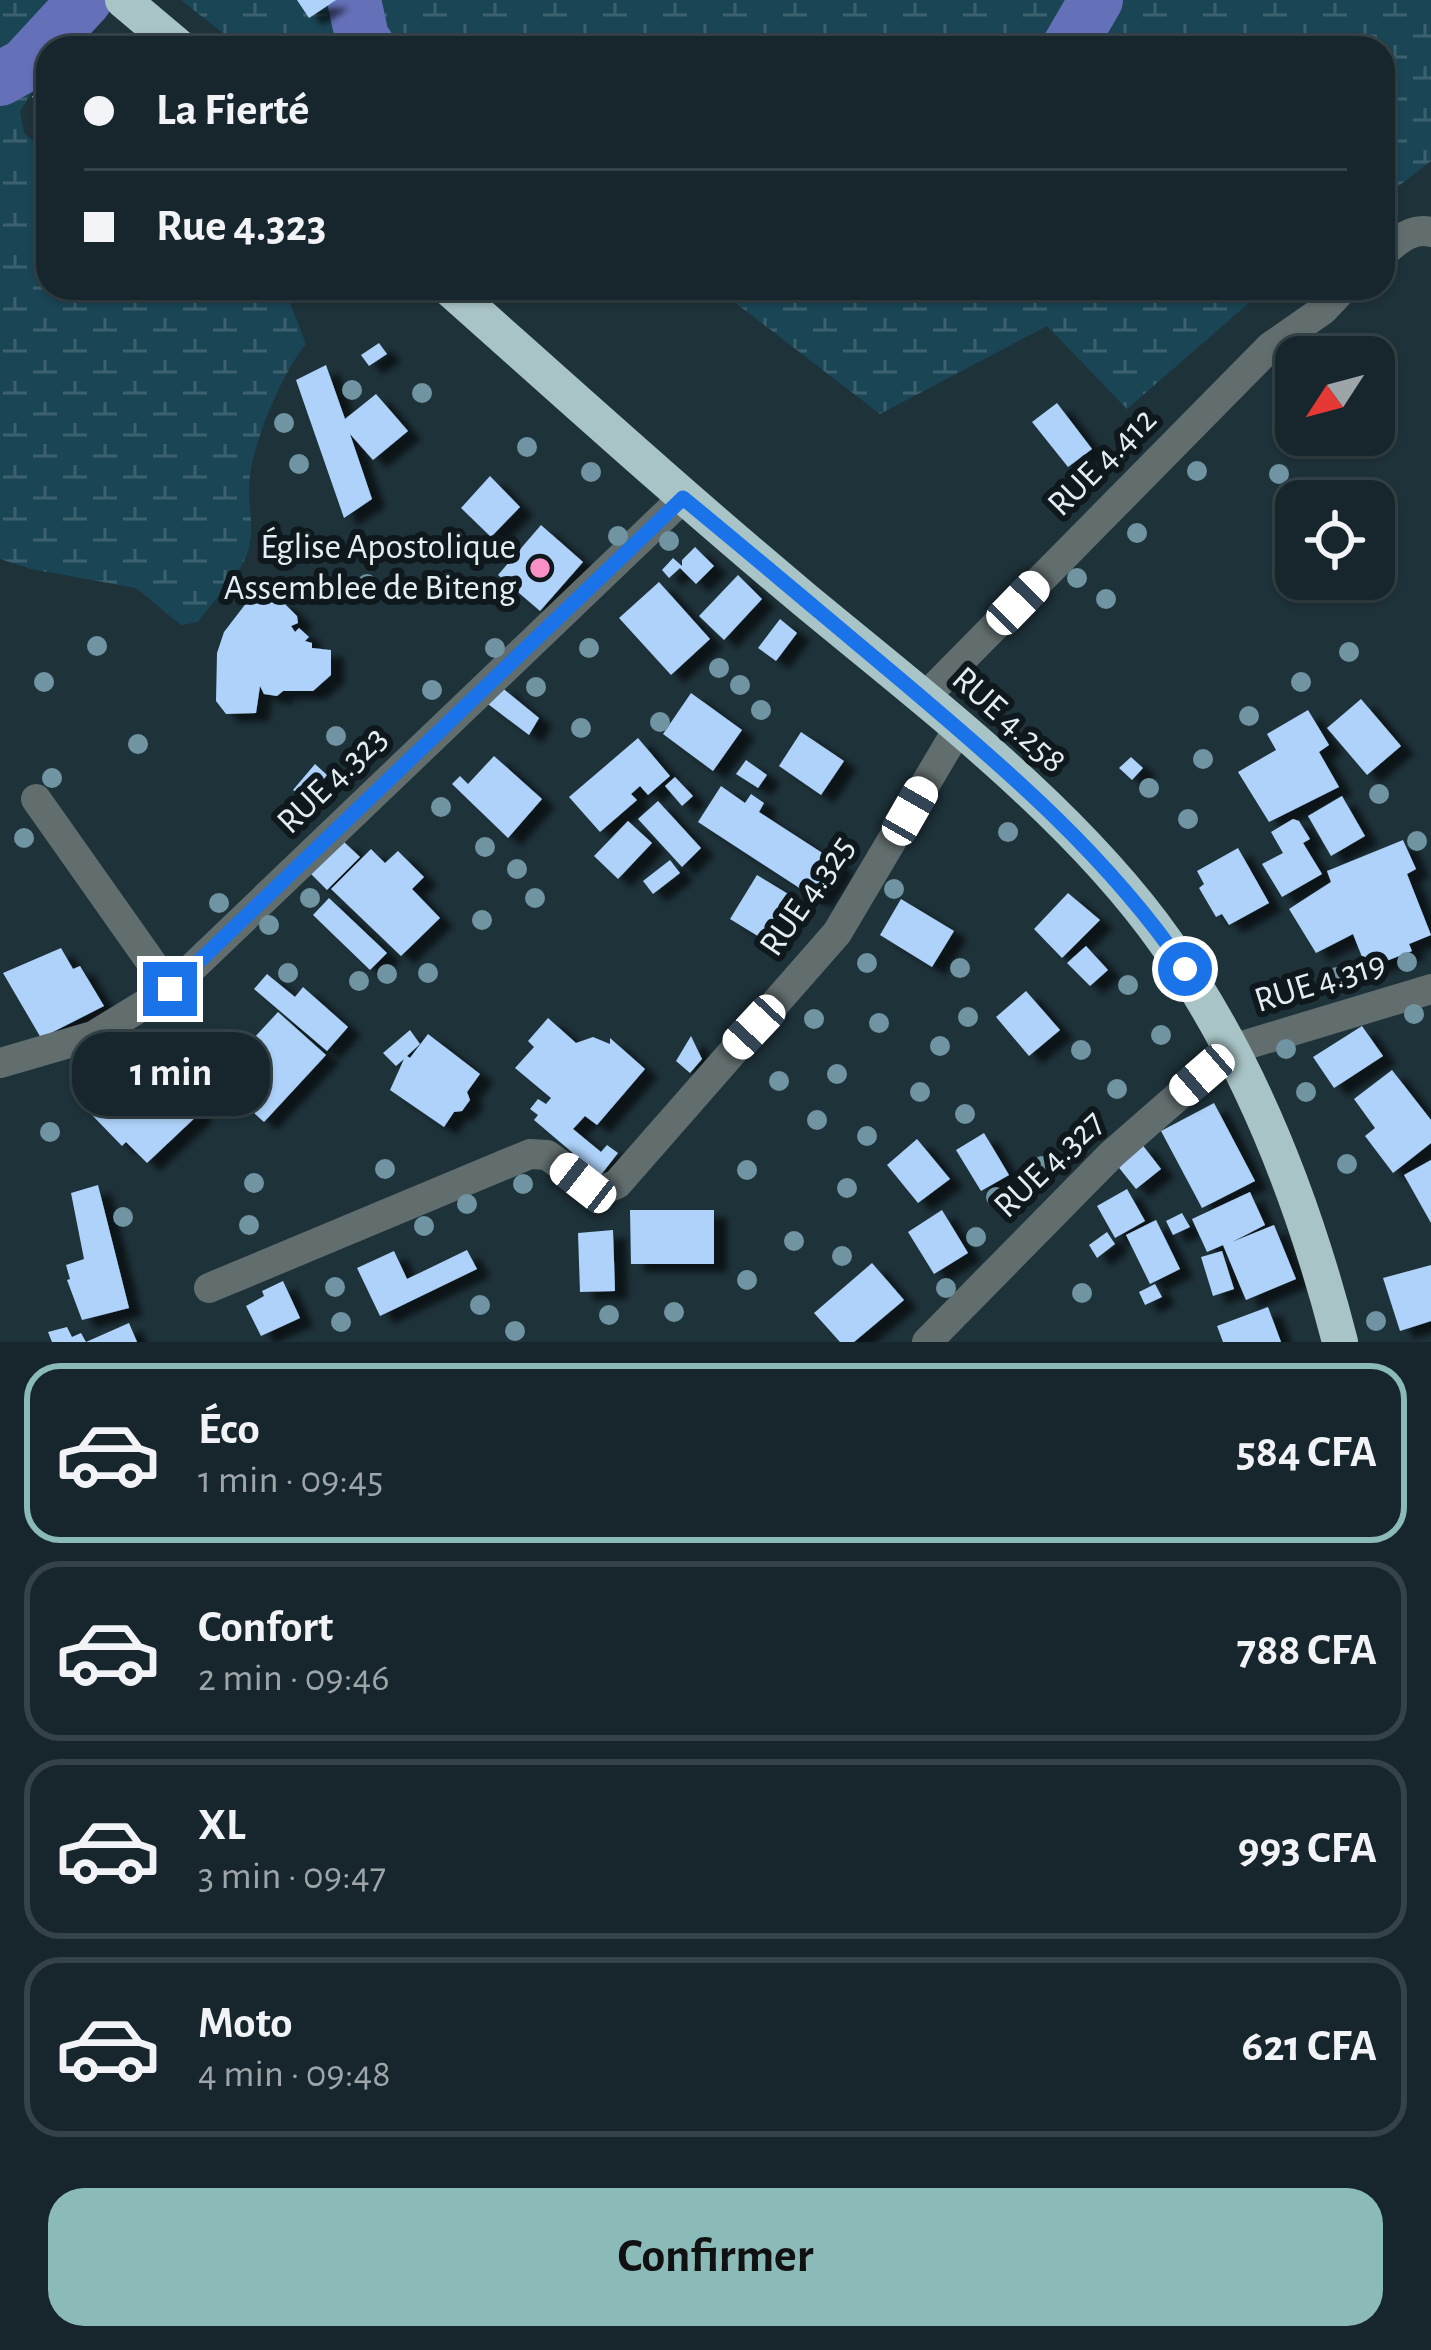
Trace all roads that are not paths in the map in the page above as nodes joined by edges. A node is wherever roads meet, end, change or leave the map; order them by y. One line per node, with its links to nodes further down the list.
1 (123, 0): 2 (highway)
2 (166, 36)
3 (1431, 232): 4 (street)
4 (1395, 243)
5 (462, 300): 7 (highway, RUE 4.258)
6 (1333, 300): 8 (street, RUE 4.412)
7 (683, 498): 8 (highway, RUE 4.258); 12 (street, RUE 4.323)
8 (923, 699): 9 (highway, RUE 4.258)
9 (958, 729): 13 (highway, RUE 4.258); 15 (street, RUE 4.325)
10 (36, 799): 12 (street)
11 (1431, 988): 13 (street, RUE 4.319)
12 (170, 989): 14 (street, RUE 4.323)
13 (1232, 1049): 16 (street, RUE 4.327); 17 (highway, RUE 4.258)
14 (0, 1063)
15 (209, 1288)
16 (927, 1342)
17 (1340, 1342)

